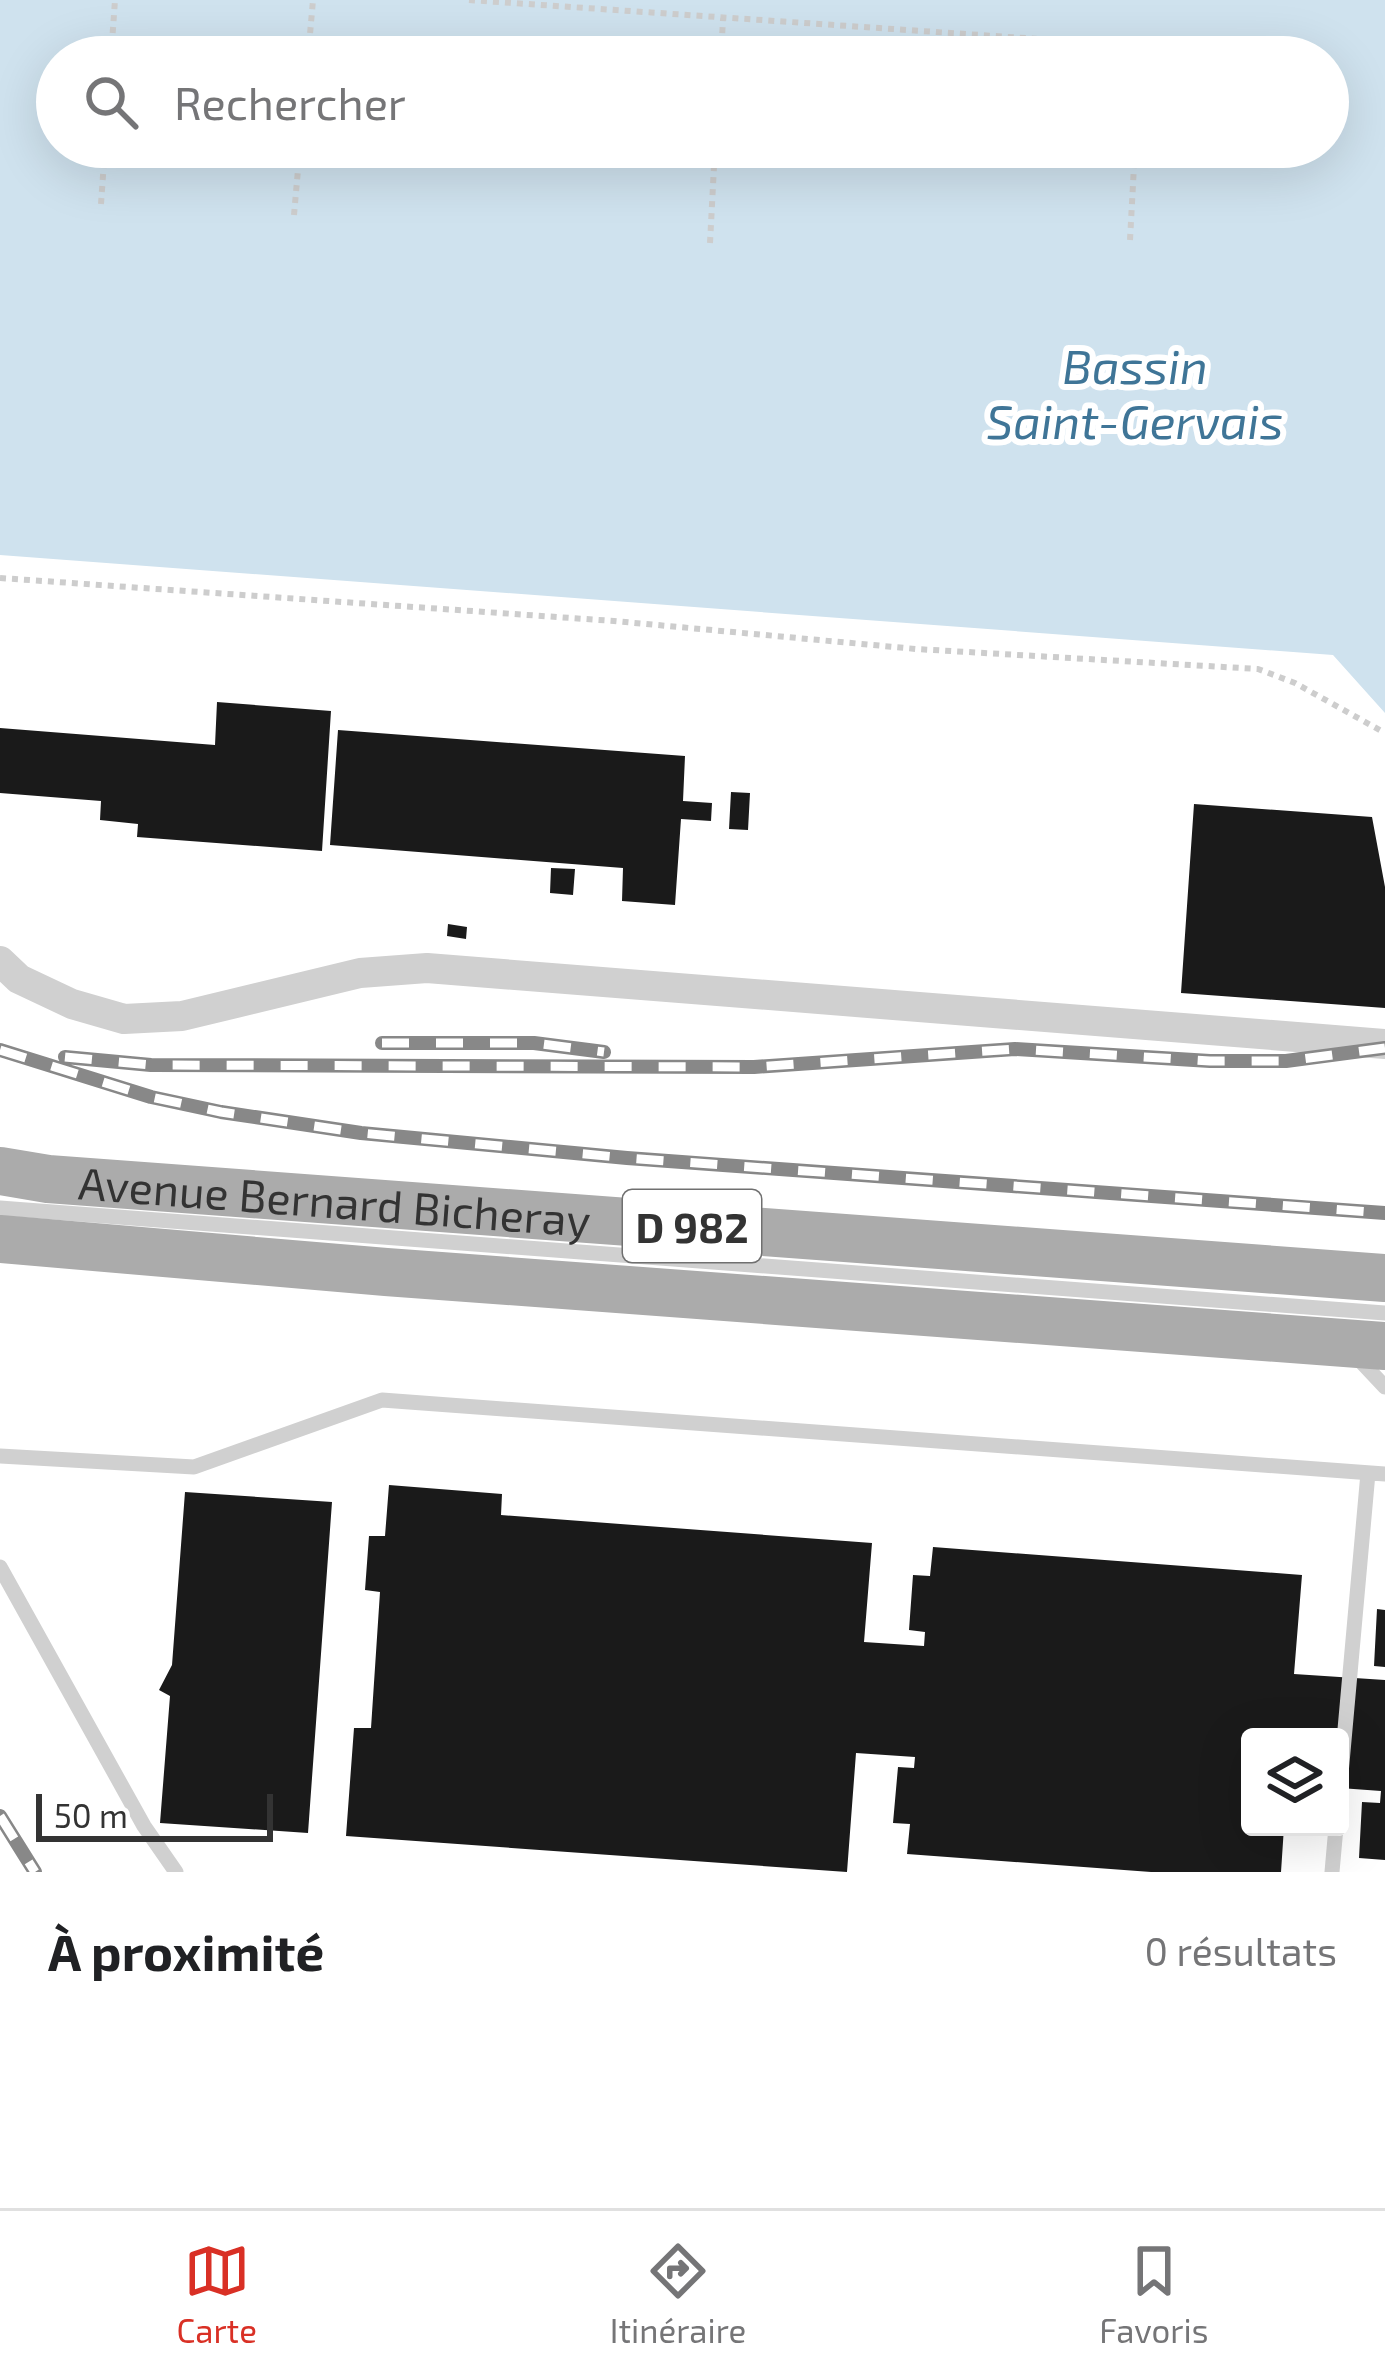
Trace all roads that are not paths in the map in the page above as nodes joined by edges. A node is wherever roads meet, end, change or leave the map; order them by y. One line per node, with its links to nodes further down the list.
1 (0, 961): 2 (street)
2 (1385, 1044)
3 (0, 1171): 6 (main road, Avenue Bernard Bicheray / D 982)
4 (0, 1208): 7 (lane)
5 (0, 1239): 8 (main road, Avenue Bernard Bicheray / D 982)
6 (1385, 1278)
7 (1385, 1312)
8 (1364, 1344): 9 (lane)
9 (1385, 1387)
10 (0, 1456): 11 (lane)
11 (1376, 1474): 13 (lane)
12 (0, 1567): 15 (lane)
13 (1347, 1728)
14 (1335, 1836): 16 (lane)
15 (176, 1872)
16 (1332, 1872)

